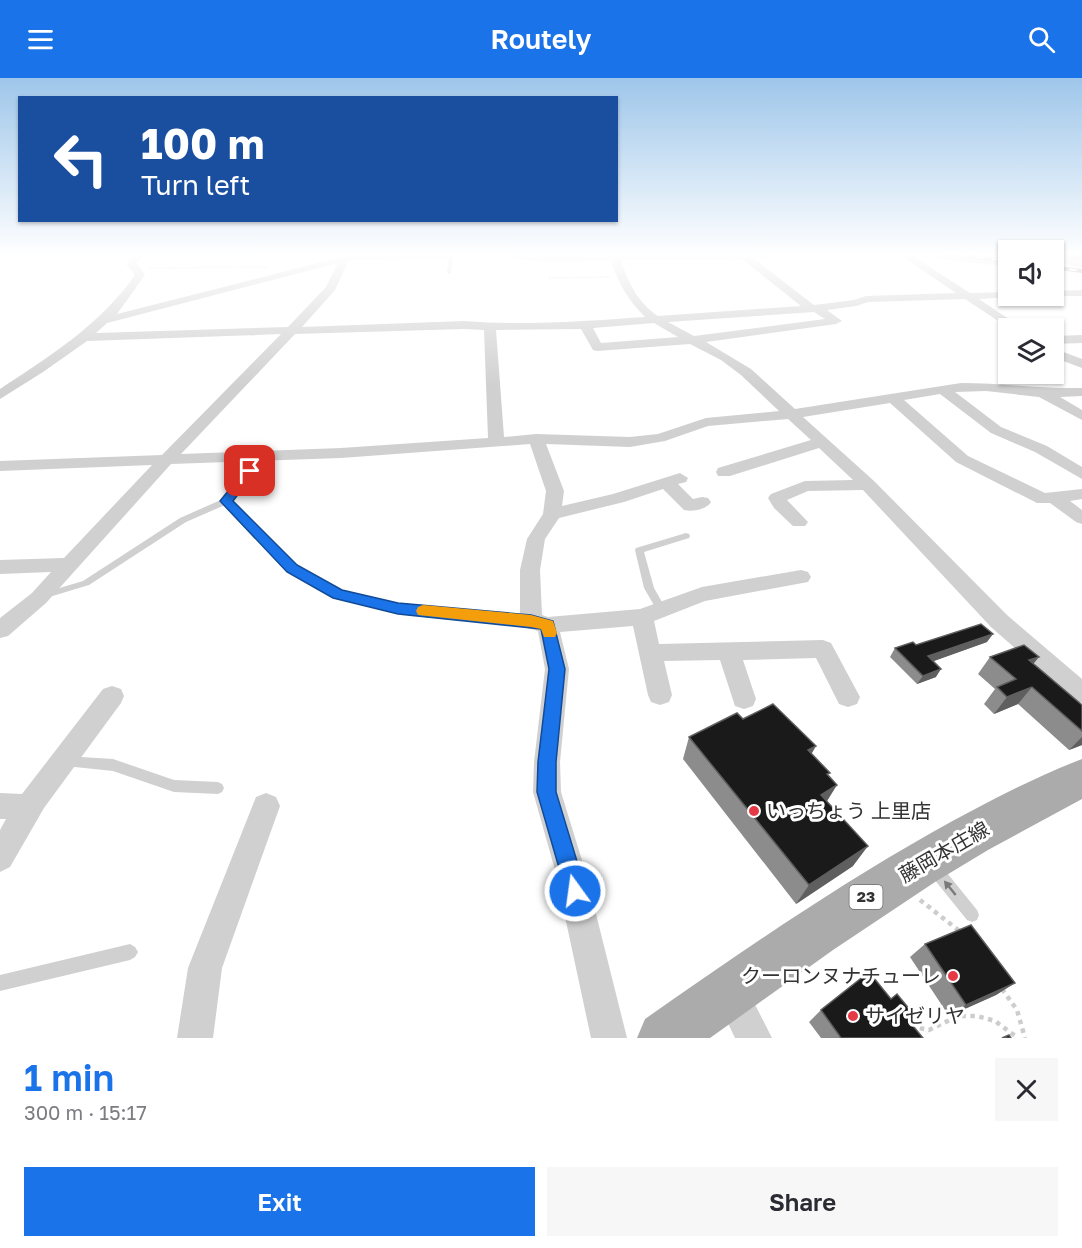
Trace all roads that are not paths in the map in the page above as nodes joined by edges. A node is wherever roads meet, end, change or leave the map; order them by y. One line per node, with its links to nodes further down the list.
1 (124, 298): 10 (street)
2 (189, 298): 10 (street)
3 (322, 298): 14 (street)
4 (635, 298): 11 (street)
5 (799, 298): 8 (street)
6 (927, 298): 8 (street)
7 (968, 298): 9 (street)
8 (813, 308): 11 (street); 17 (street)
9 (1000, 318)
10 (105, 320): 15 (street)
11 (653, 320): 12 (street); 17 (street)
12 (585, 325): 13 (street); 17 (street)
13 (490, 327): 14 (street); 29 (street)
14 (292, 330): 15 (street); 32 (street)
15 (84, 337): 24 (street)
16 (1082, 339): 18 (street)
17 (691, 340): 26 (street)
18 (1064, 340)
19 (1064, 357): 20 (street)
20 (1082, 364)
21 (943, 390): 23 (street); 25 (street); 35 (street)
22 (1082, 392): 23 (street)
23 (1043, 393): 27 (street)
24 (0, 395)
25 (893, 398): 26 (street); 38 (street)
26 (791, 414): 28 (street); 30 (street)
27 (1082, 416)
28 (536, 439): 29 (street); 41 (street)
29 (496, 441): 31 (street)
30 (821, 442): 34 (street); 36 (street)
31 (262, 456): 32 (street); 39 (lane)
32 (168, 458): 33 (street); 45 (street)
33 (0, 466)
34 (724, 472)
35 (1082, 474)
36 (868, 485): 43 (street); 54 (street)
37 (1082, 494): 38 (street)
38 (1054, 498): 42 (street)
39 (226, 501): 48 (lane); 50 (lane)
40 (702, 502): 41 (street)
41 (552, 514): 50 (street)
42 (1082, 518)
43 (799, 522)
44 (686, 536): 49 (lane)
45 (68, 565): 46 (street); 48 (street)
46 (0, 567)
47 (801, 577): 49 (street)
48 (39, 598): 51 (street)
49 (652, 613): 50 (street); 53 (street)
50 (539, 623): 72 (street)
51 (0, 630)
52 (729, 651): 53 (street); 57 (street); 58 (street)
53 (651, 653): 55 (street)
54 (1082, 693)
55 (660, 695)
56 (111, 696): 59 (street)
57 (848, 697)
58 (744, 699)
59 (63, 761): 61 (lane); 64 (street)
60 (1082, 778): 66 (main road, 藤岡本庄線 / 23)
61 (218, 788)
62 (0, 806): 64 (street)
63 (266, 806): 71 (street)
64 (30, 807): 65 (street)
65 (0, 857)
66 (922, 879): 67 (lane, one-way to 66); 70 (main road, 藤岡本庄線 / 23)
67 (972, 915)
68 (130, 952): 69 (lane)
69 (0, 983)
70 (730, 991): 73 (main road, 藤岡本庄線 / 23); 74 (street)
71 (195, 1038)
72 (609, 1038)
73 (663, 1038)
74 (754, 1038)

